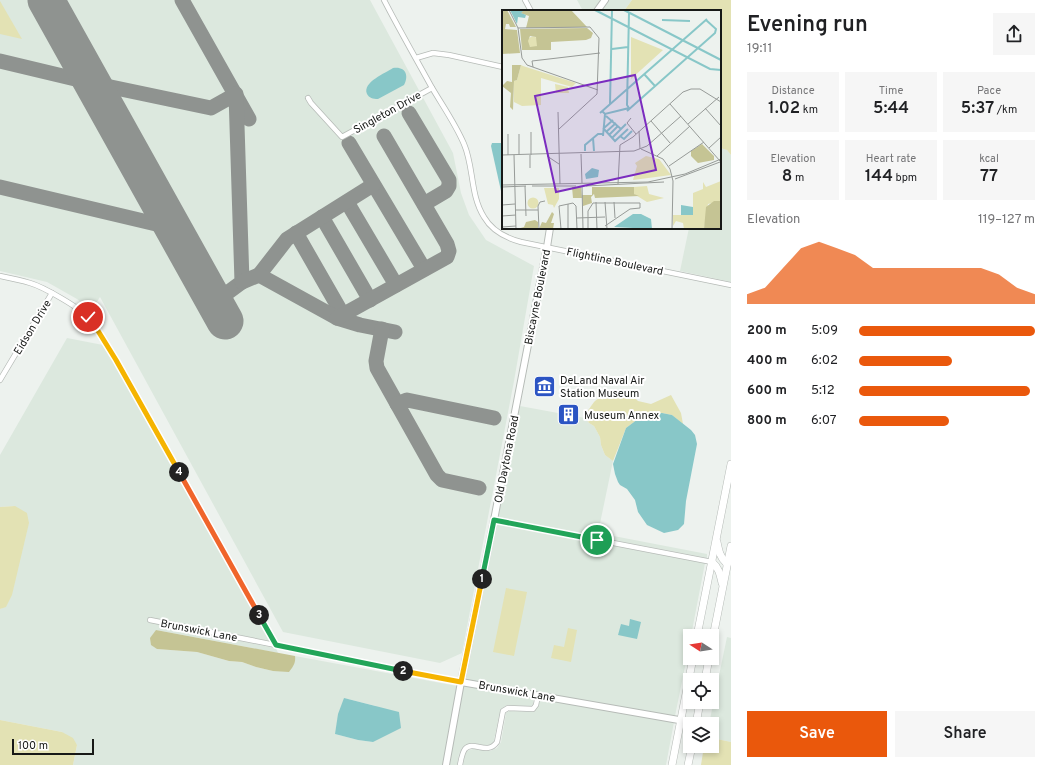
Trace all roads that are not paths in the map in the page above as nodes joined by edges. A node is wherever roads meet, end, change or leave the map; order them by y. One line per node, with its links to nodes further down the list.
1 (384, 0): 6 (street, Flightline Boulevard)
2 (525, 0): 4 (street)
3 (605, 0): 5 (street)
4 (530, 10)
5 (598, 10)
6 (416, 58): 7 (street); 8 (street, Flightline Boulevard)
7 (502, 67)
8 (432, 88): 9 (street, Singleton Drive); 11 (street, Flightline Boulevard)
9 (308, 98)
10 (550, 229): 11 (street, Biscayne Boulevard)
11 (547, 247): 13 (street, Flightline Boulevard); 15 (street, Biscayne Boulevard)
12 (0, 276): 14 (street)
13 (731, 285)
14 (52, 293): 16 (street, Eidson Drive); 27 (street)
15 (524, 365): 18 (street, Old Daytona Road)
16 (0, 380)
17 (731, 464): 19 (main road)
18 (494, 520): 21 (street); 29 (street, Old Daytona Road)
19 (717, 538): 21 (main road); 22 (main road)
20 (731, 546): 22 (main road)
21 (712, 562): 23 (main road); 25 (main road)
22 (729, 565): 23 (main road)
23 (723, 587): 26 (main road)
24 (150, 620): 27 (street, Brunswick Lane)
25 (698, 629)
26 (715, 629)
27 (276, 645): 29 (street, Brunswick Lane)
28 (692, 665): 31 (main road)
29 (461, 682): 30 (street, Brunswick Lane); 33 (street, Old Daytona Road)
30 (538, 695): 31 (street, Brunswick Lane); 34 (street)
31 (681, 720): 35 (main road)
32 (691, 753): 36 (main road)
33 (446, 765)
34 (460, 765)
35 (672, 765)
36 (688, 765)

